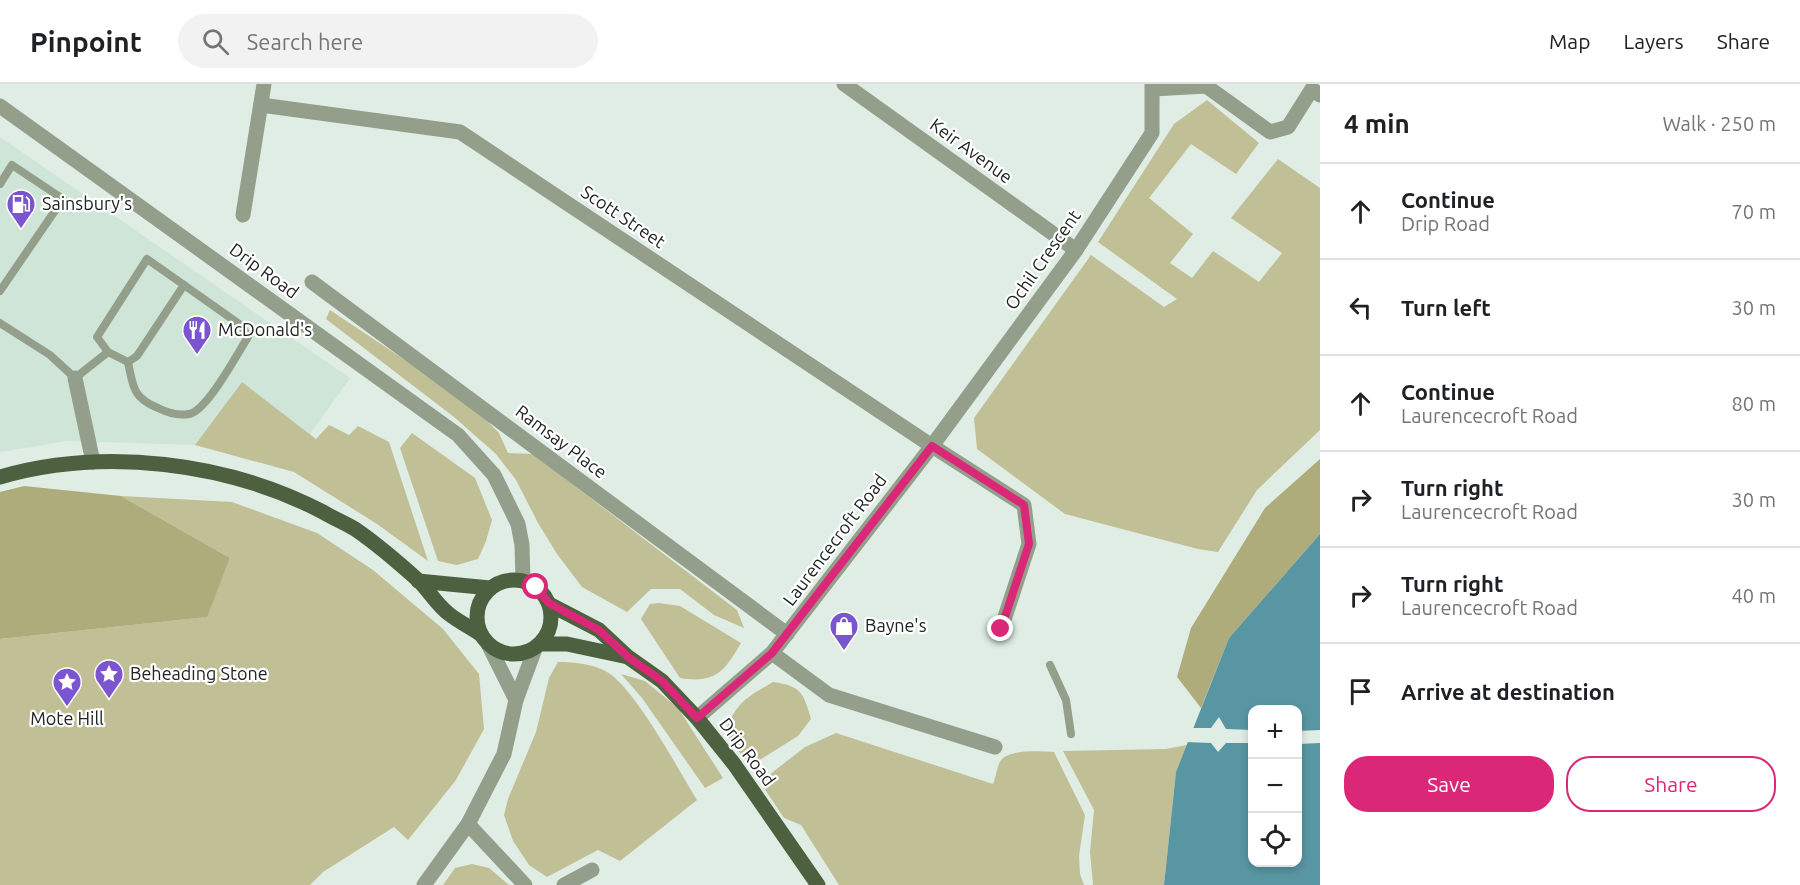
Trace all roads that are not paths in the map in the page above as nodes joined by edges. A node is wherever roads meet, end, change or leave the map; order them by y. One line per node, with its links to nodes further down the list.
1 (264, 84): 5 (street)
2 (844, 84): 9 (street, Keir Avenue)
3 (1152, 87): 4 (street); 9 (street, Ochil Crescent)
4 (1320, 94)
5 (261, 105): 8 (street); 17 (street, Scott Street)
6 (0, 106): 21 (street, Drip Road)
7 (0, 184): 12 (lane)
8 (243, 215)
9 (1076, 250): 17 (street, Ochil Crescent)
10 (312, 282): 25 (street, Ramsay Place)
11 (184, 285): 14 (lane); 15 (lane); 15 (lane)
12 (0, 291)
13 (0, 323): 16 (lane)
14 (108, 352): 15 (lane); 16 (lane)
15 (128, 362)
16 (75, 378): 18 (street)
17 (932, 446): 24 (street); 25 (street, Laurencecroft Road)
18 (93, 462): 19 (main road); 20 (main road)
19 (0, 477)
20 (418, 581): 22 (main road); 26 (main road)
21 (523, 581): 22 (main road); 23 (main road)
22 (490, 588): 26 (main road)
23 (549, 603): 27 (main road); 29 (main road, Drip Road)
24 (1001, 629)
25 (787, 634): 28 (street, Laurencecroft Road)
26 (485, 640): 27 (main road); 31 (street)
27 (537, 646): 29 (main road, Drip Road); 31 (street)
28 (772, 653): 32 (street, Laurencecroft Road); 34 (street)
29 (628, 657): 32 (main road, Drip Road)
30 (1050, 665): 33 (lane)
31 (516, 700): 35 (street)
32 (697, 718): 40 (main road, Drip Road)
33 (1071, 734)
34 (995, 747)
35 (468, 824): 37 (street); 38 (street)
36 (592, 870): 39 (street)
37 (424, 885)
38 (525, 885)
39 (564, 885)
40 (818, 885)

